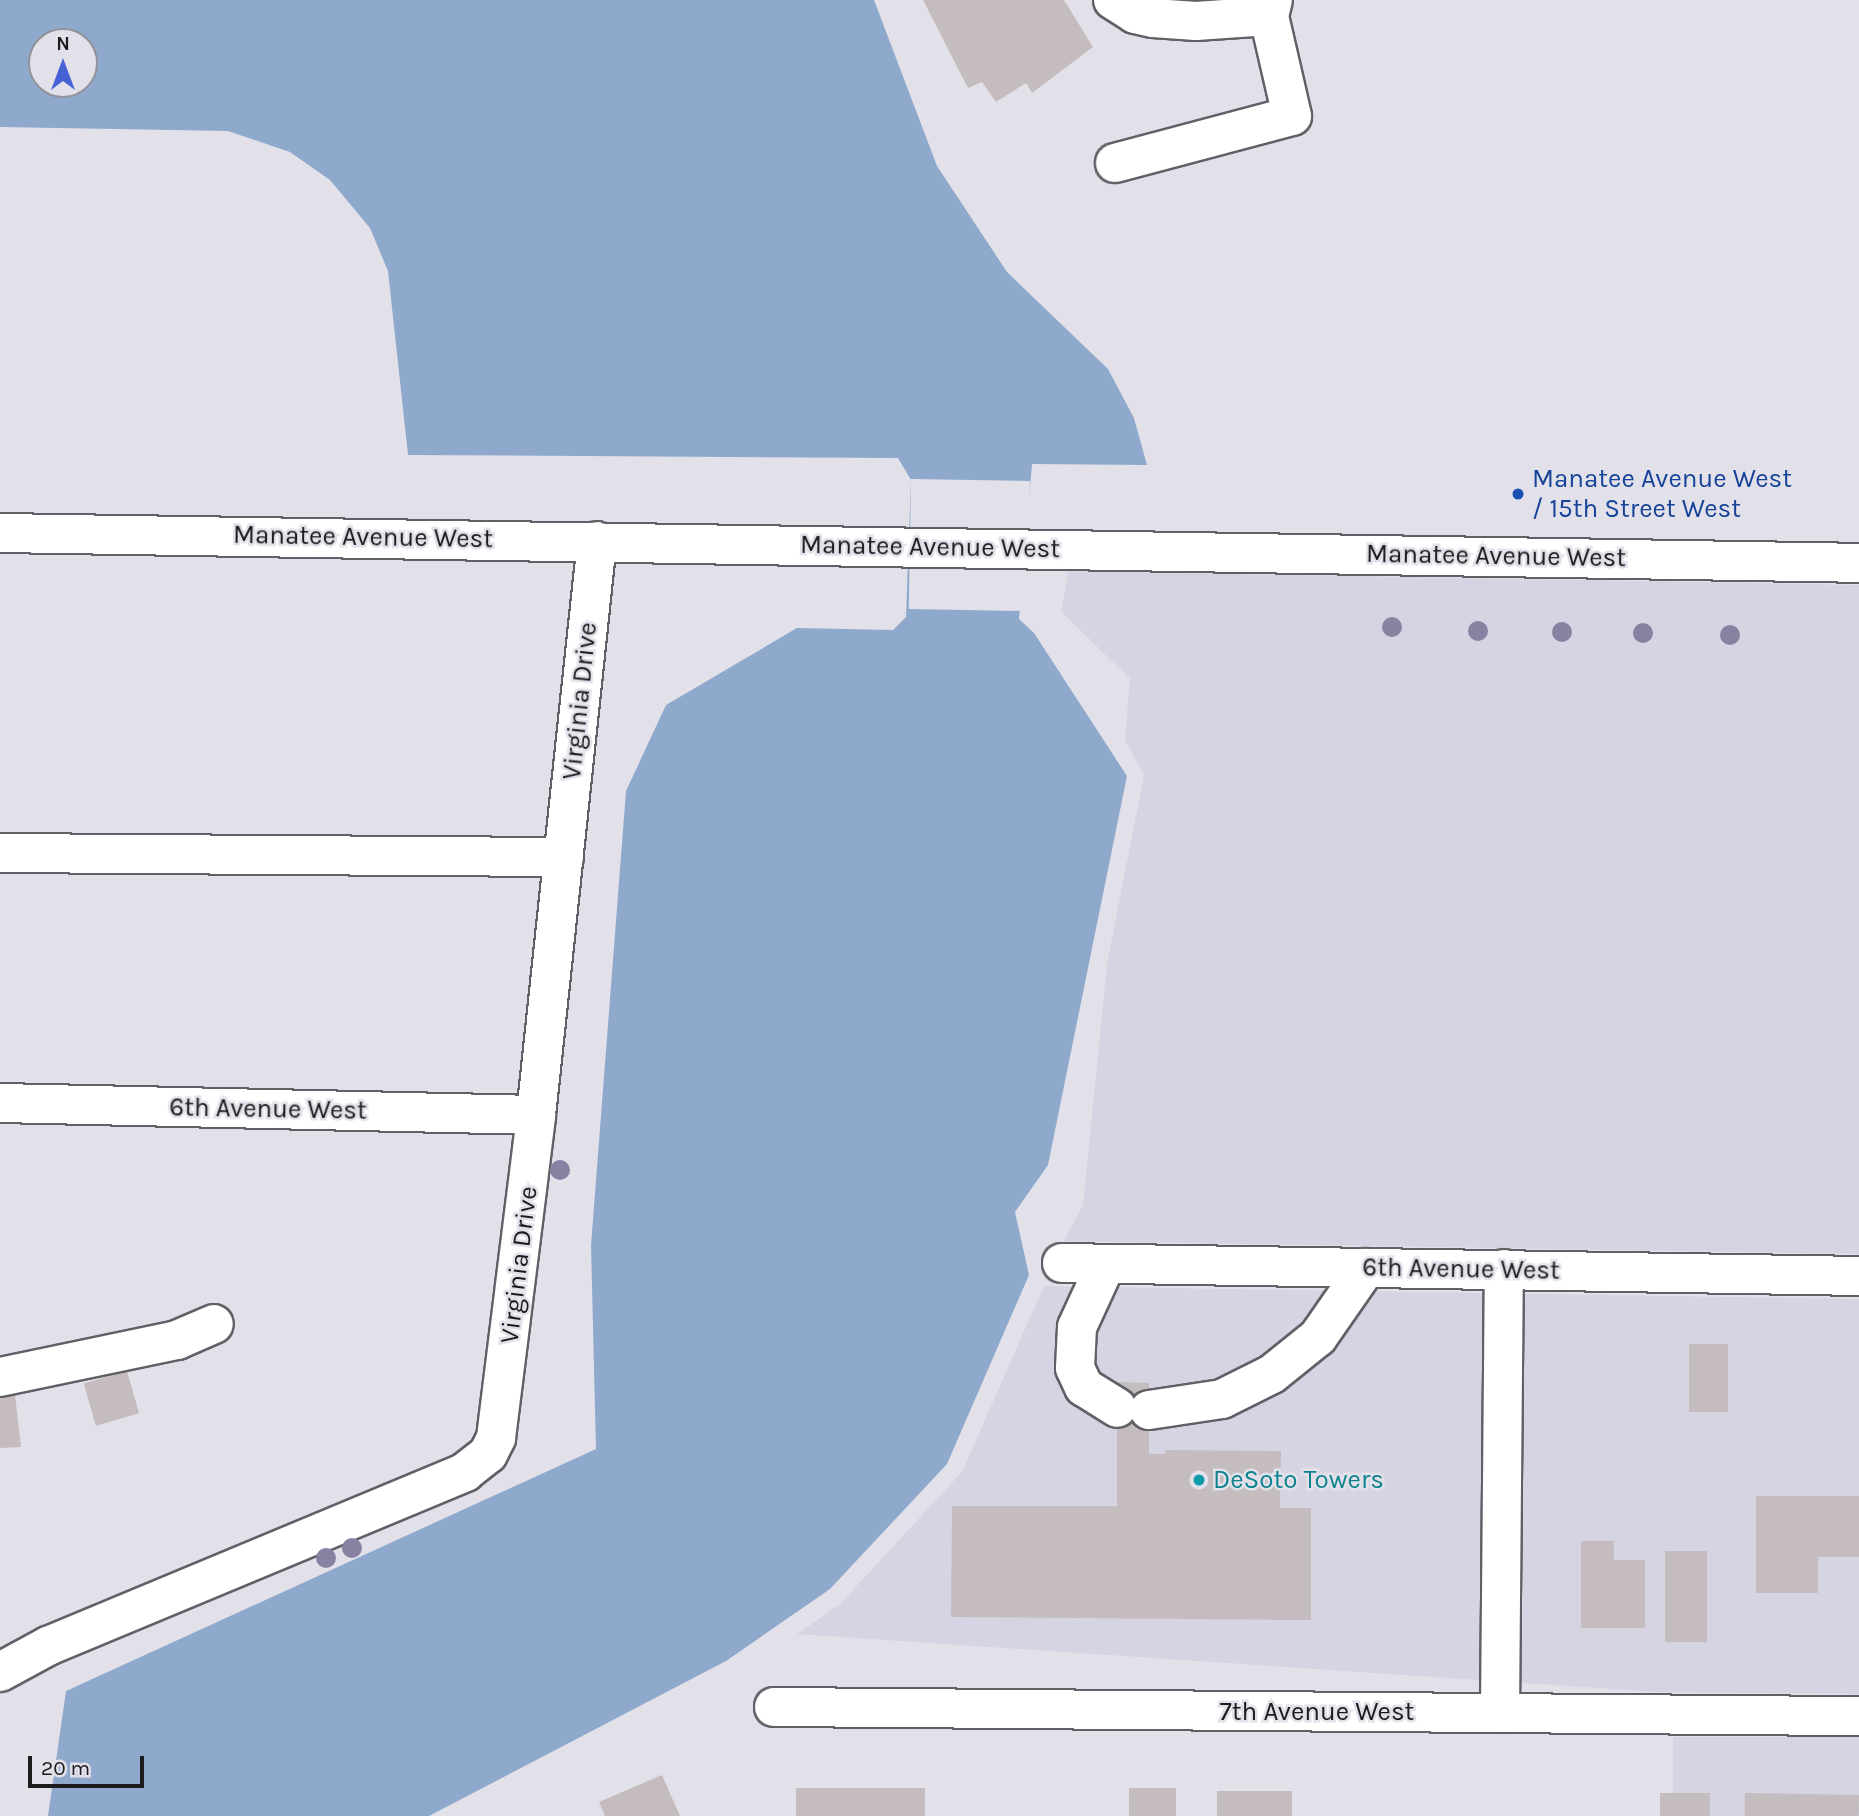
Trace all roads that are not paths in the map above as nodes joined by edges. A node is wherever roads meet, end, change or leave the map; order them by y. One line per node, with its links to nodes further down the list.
1 (1112, 0): 2 (street)
2 (1271, 8): 3 (street)
3 (1115, 163)
4 (0, 533): 5 (street, Manatee Avenue West)
5 (597, 541): 6 (street, Manatee Avenue West); 8 (street, Virginia Drive)
6 (1859, 563)
7 (0, 853): 8 (street)
8 (564, 857): 10 (street, Virginia Drive)
9 (0, 1103): 10 (street, 6th Avenue West)
10 (537, 1115): 18 (street, Virginia Drive)
11 (1062, 1263): 12 (street, 6th Avenue West)
12 (1106, 1264): 13 (street, 6th Avenue West); 13 (street)
13 (1366, 1268): 14 (street, 6th Avenue West)
14 (1504, 1269): 15 (street, 6th Avenue West); 20 (street)
15 (1859, 1276)
16 (214, 1324): 17 (street)
17 (0, 1377)
18 (0, 1672)
19 (774, 1707): 20 (street, 7th Avenue West)
20 (1500, 1713): 21 (street, 7th Avenue West)
21 (1859, 1716)

